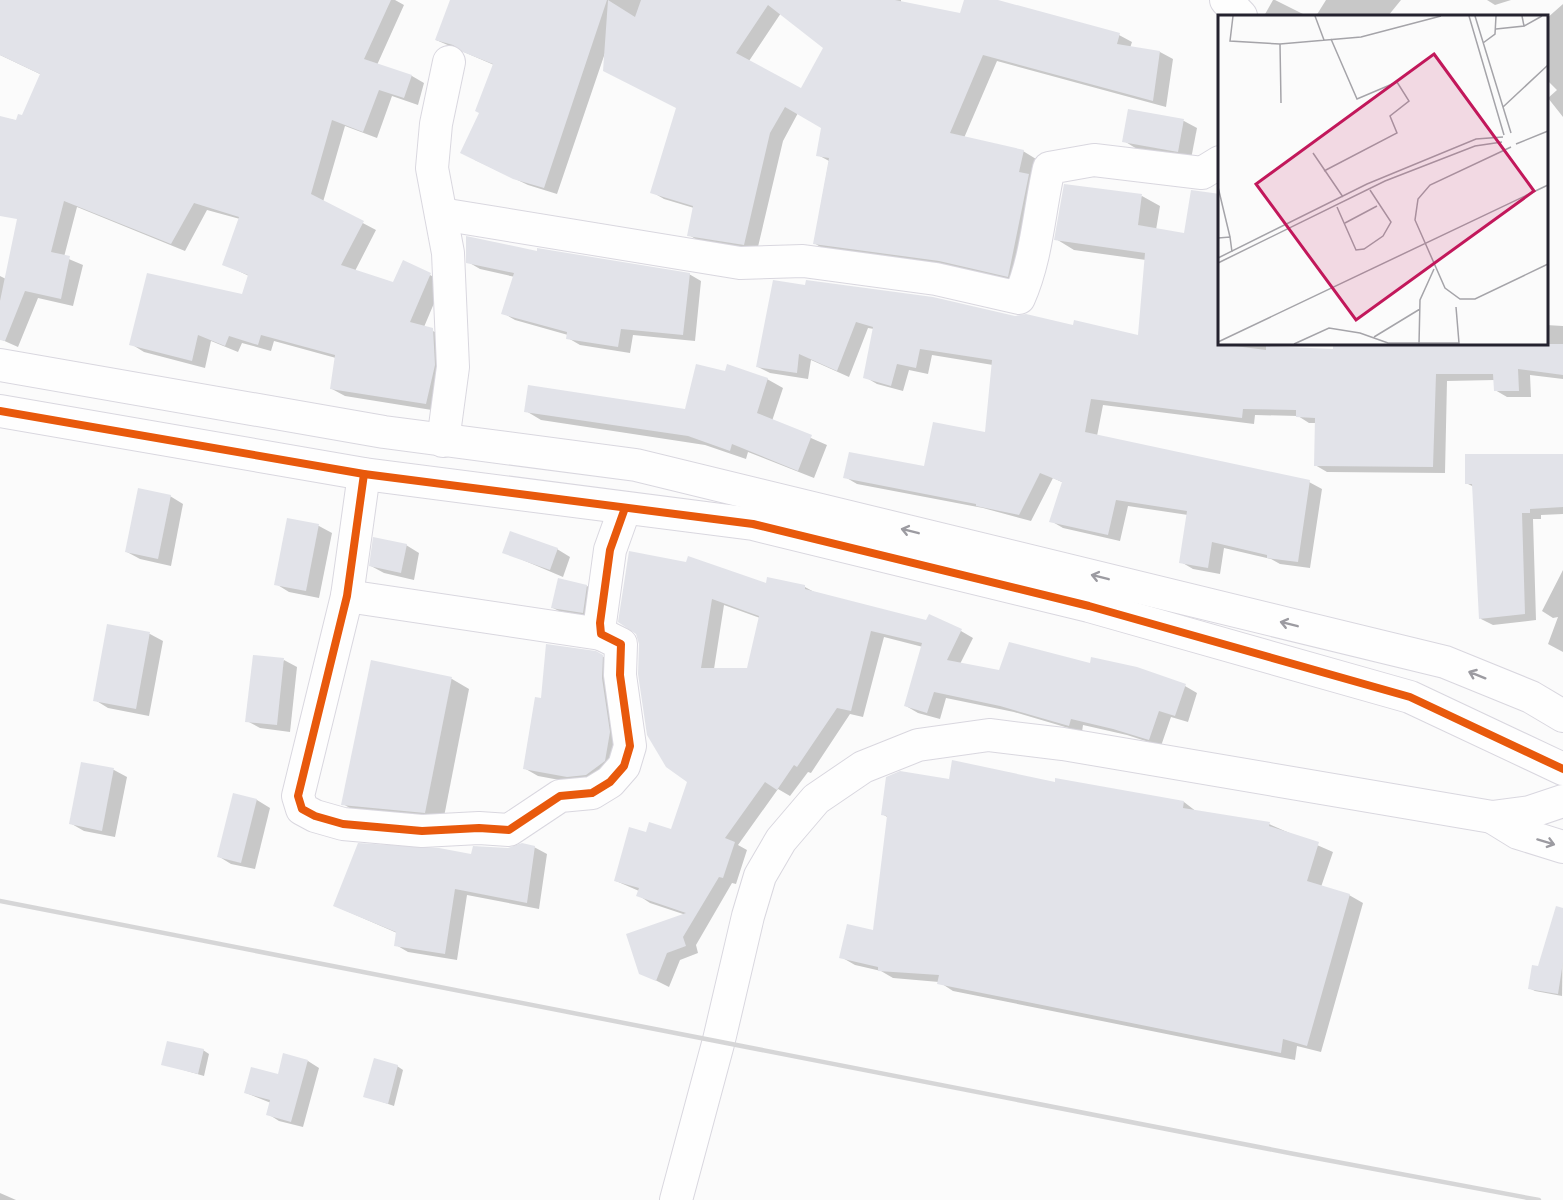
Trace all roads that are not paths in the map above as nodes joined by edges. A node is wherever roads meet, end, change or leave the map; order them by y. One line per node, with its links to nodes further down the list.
1 (1226, 0): 2 (street)
2 (1240, 15)
3 (449, 62): 5 (street)
4 (1218, 163): 5 (street)
5 (441, 214): 8 (street)
6 (0, 365): 8 (street)
7 (0, 411): 9 (street)
8 (443, 441): 13 (street, one-way to 8)
9 (364, 474): 10 (street); 11 (street)
10 (625, 508): 12 (street); 14 (street)
11 (346, 596): 12 (street); 12 (street)
12 (601, 634)
13 (1563, 716)
14 (1563, 769)
15 (1563, 801): 16 (street)
16 (1492, 817): 17 (street, one-way to 17); 18 (street)
17 (1563, 847)
18 (676, 1200)

